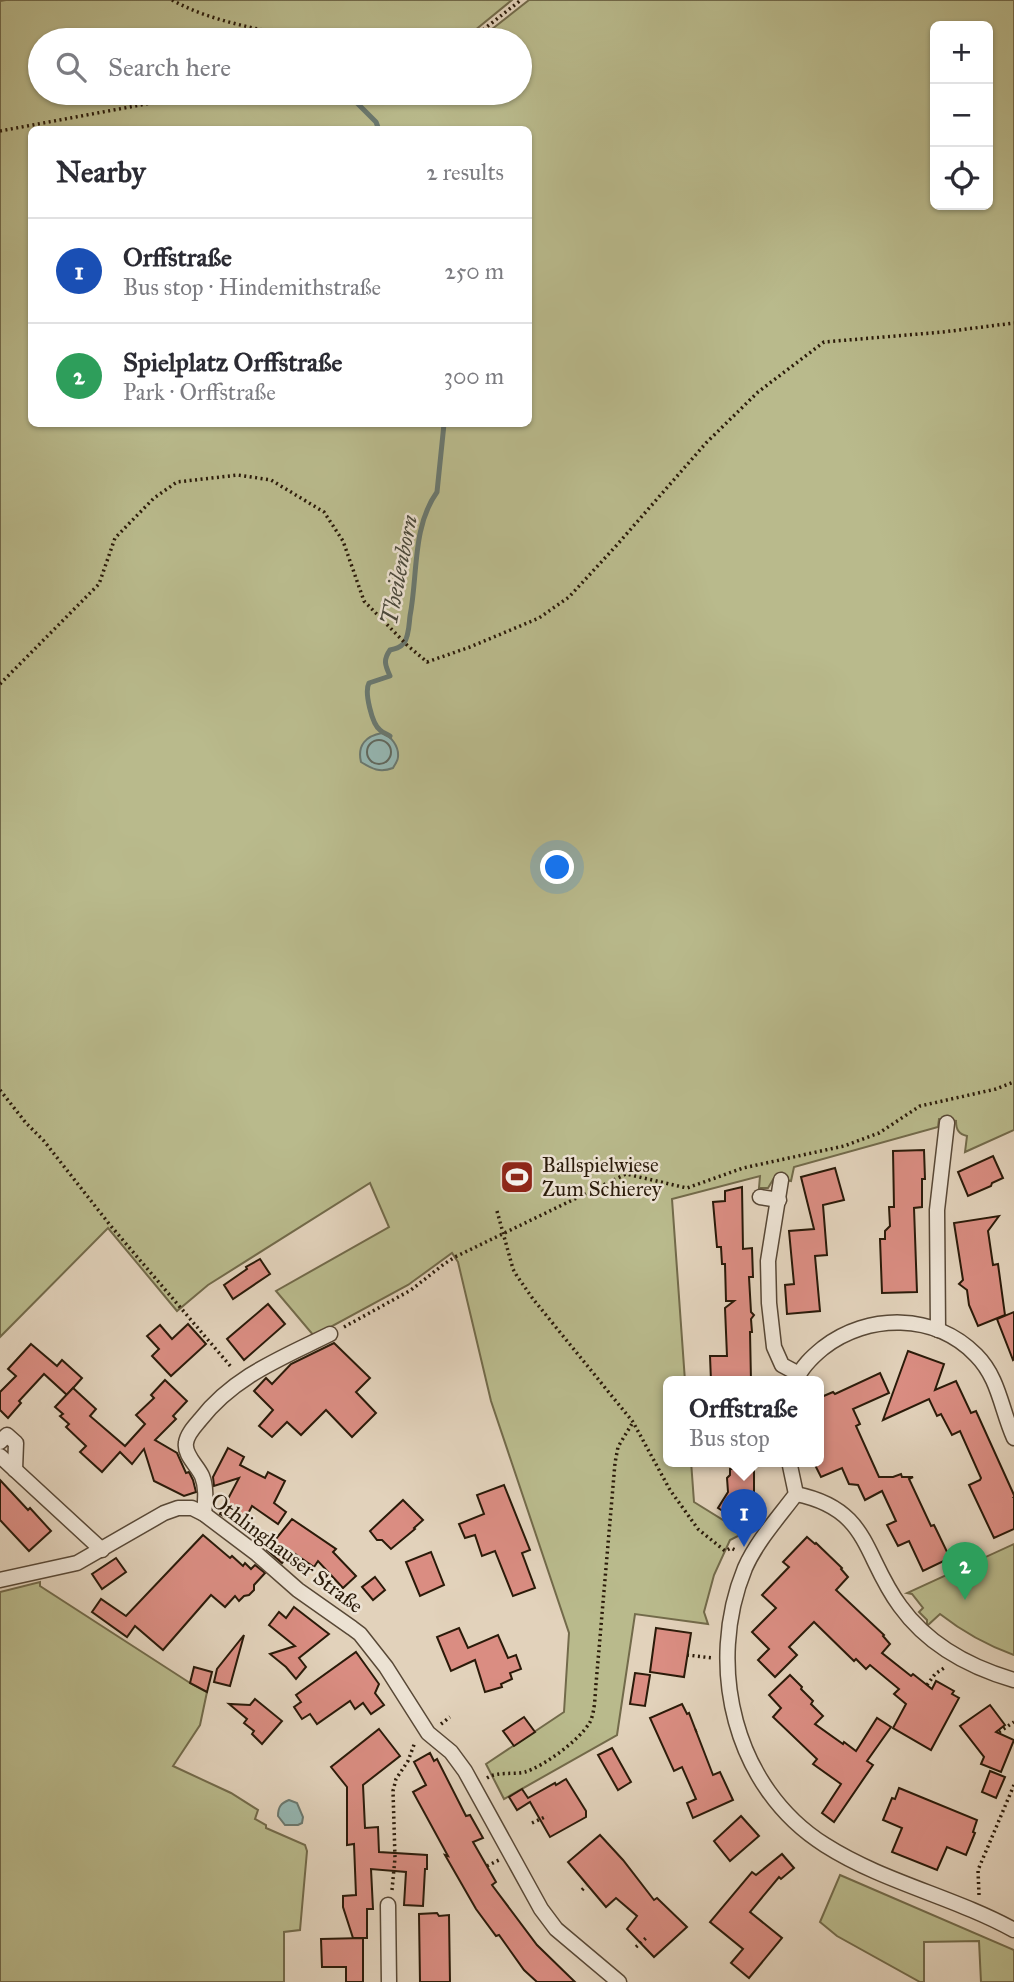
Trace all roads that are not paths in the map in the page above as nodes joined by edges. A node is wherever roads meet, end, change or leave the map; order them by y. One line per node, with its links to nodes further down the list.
1 (947, 1123): 5 (street)
2 (781, 1180): 4 (street)
3 (760, 1196): 4 (street)
4 (779, 1200): 7 (street)
5 (938, 1330): 8 (street); 9 (street)
6 (330, 1334): 15 (street)
7 (796, 1376)
8 (798, 1376)
9 (1014, 1438)
10 (0, 1442): 13 (street)
11 (0, 1456): 13 (street)
12 (790, 1467): 14 (street)
13 (15, 1470): 16 (street)
14 (796, 1494): 18 (street); 20 (street)
15 (204, 1514): 16 (street, Othlinghauser Straße); 22 (street, Othlinghauser Straße)
16 (102, 1550): 17 (street, Othlinghauser Straße)
17 (0, 1580)
18 (1014, 1680)
19 (388, 1905): 21 (street)
20 (1014, 1930)
21 (389, 1982)
22 (619, 1982)

